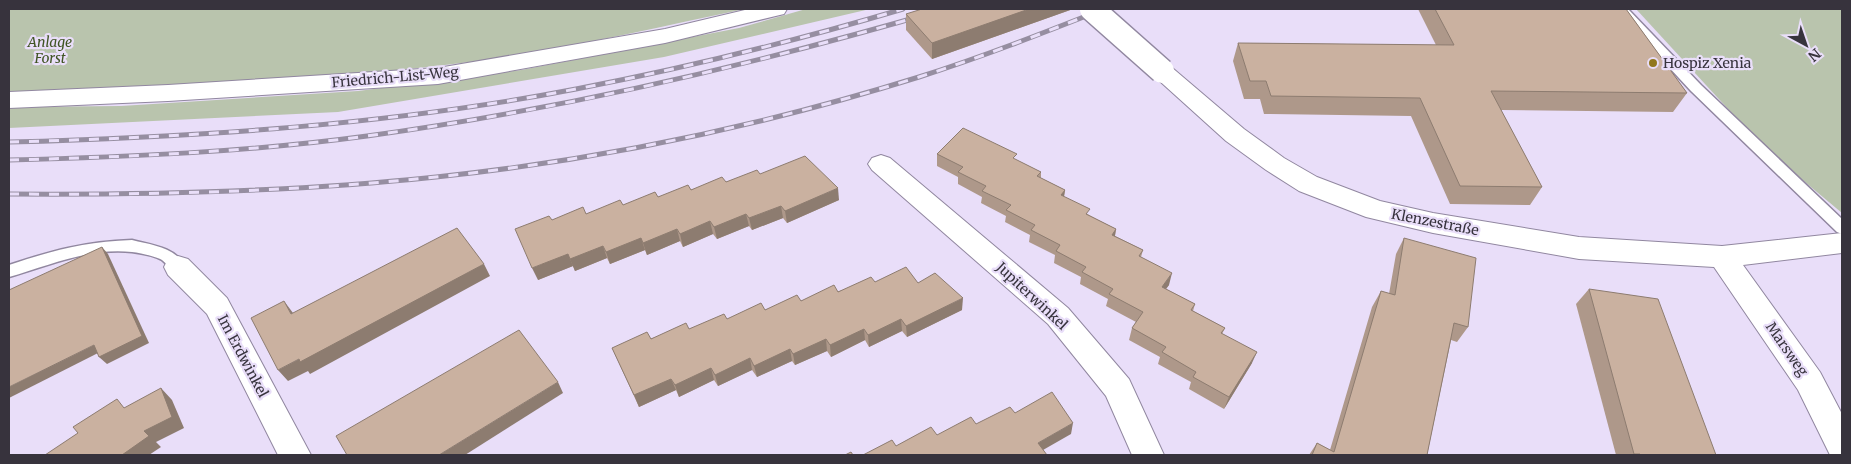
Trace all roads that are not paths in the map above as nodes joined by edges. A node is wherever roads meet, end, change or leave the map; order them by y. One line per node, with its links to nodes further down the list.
1 (776, 9): 4 (street, Friedrich-List-Weg)
2 (1092, 9): 8 (street, Klenzestraße, bridge)
3 (1621, 9): 6 (lane)
4 (9, 100)
5 (881, 164): 13 (street, Jupiterwinkel)
6 (1842, 228)
7 (1842, 243): 8 (street, Klenzestraße)
8 (1722, 257): 11 (street, Marsweg)
9 (178, 267): 10 (lane); 12 (street, Im Erdwinkel)
10 (9, 271)
11 (1842, 445)
12 (295, 455)
13 (1148, 455)

